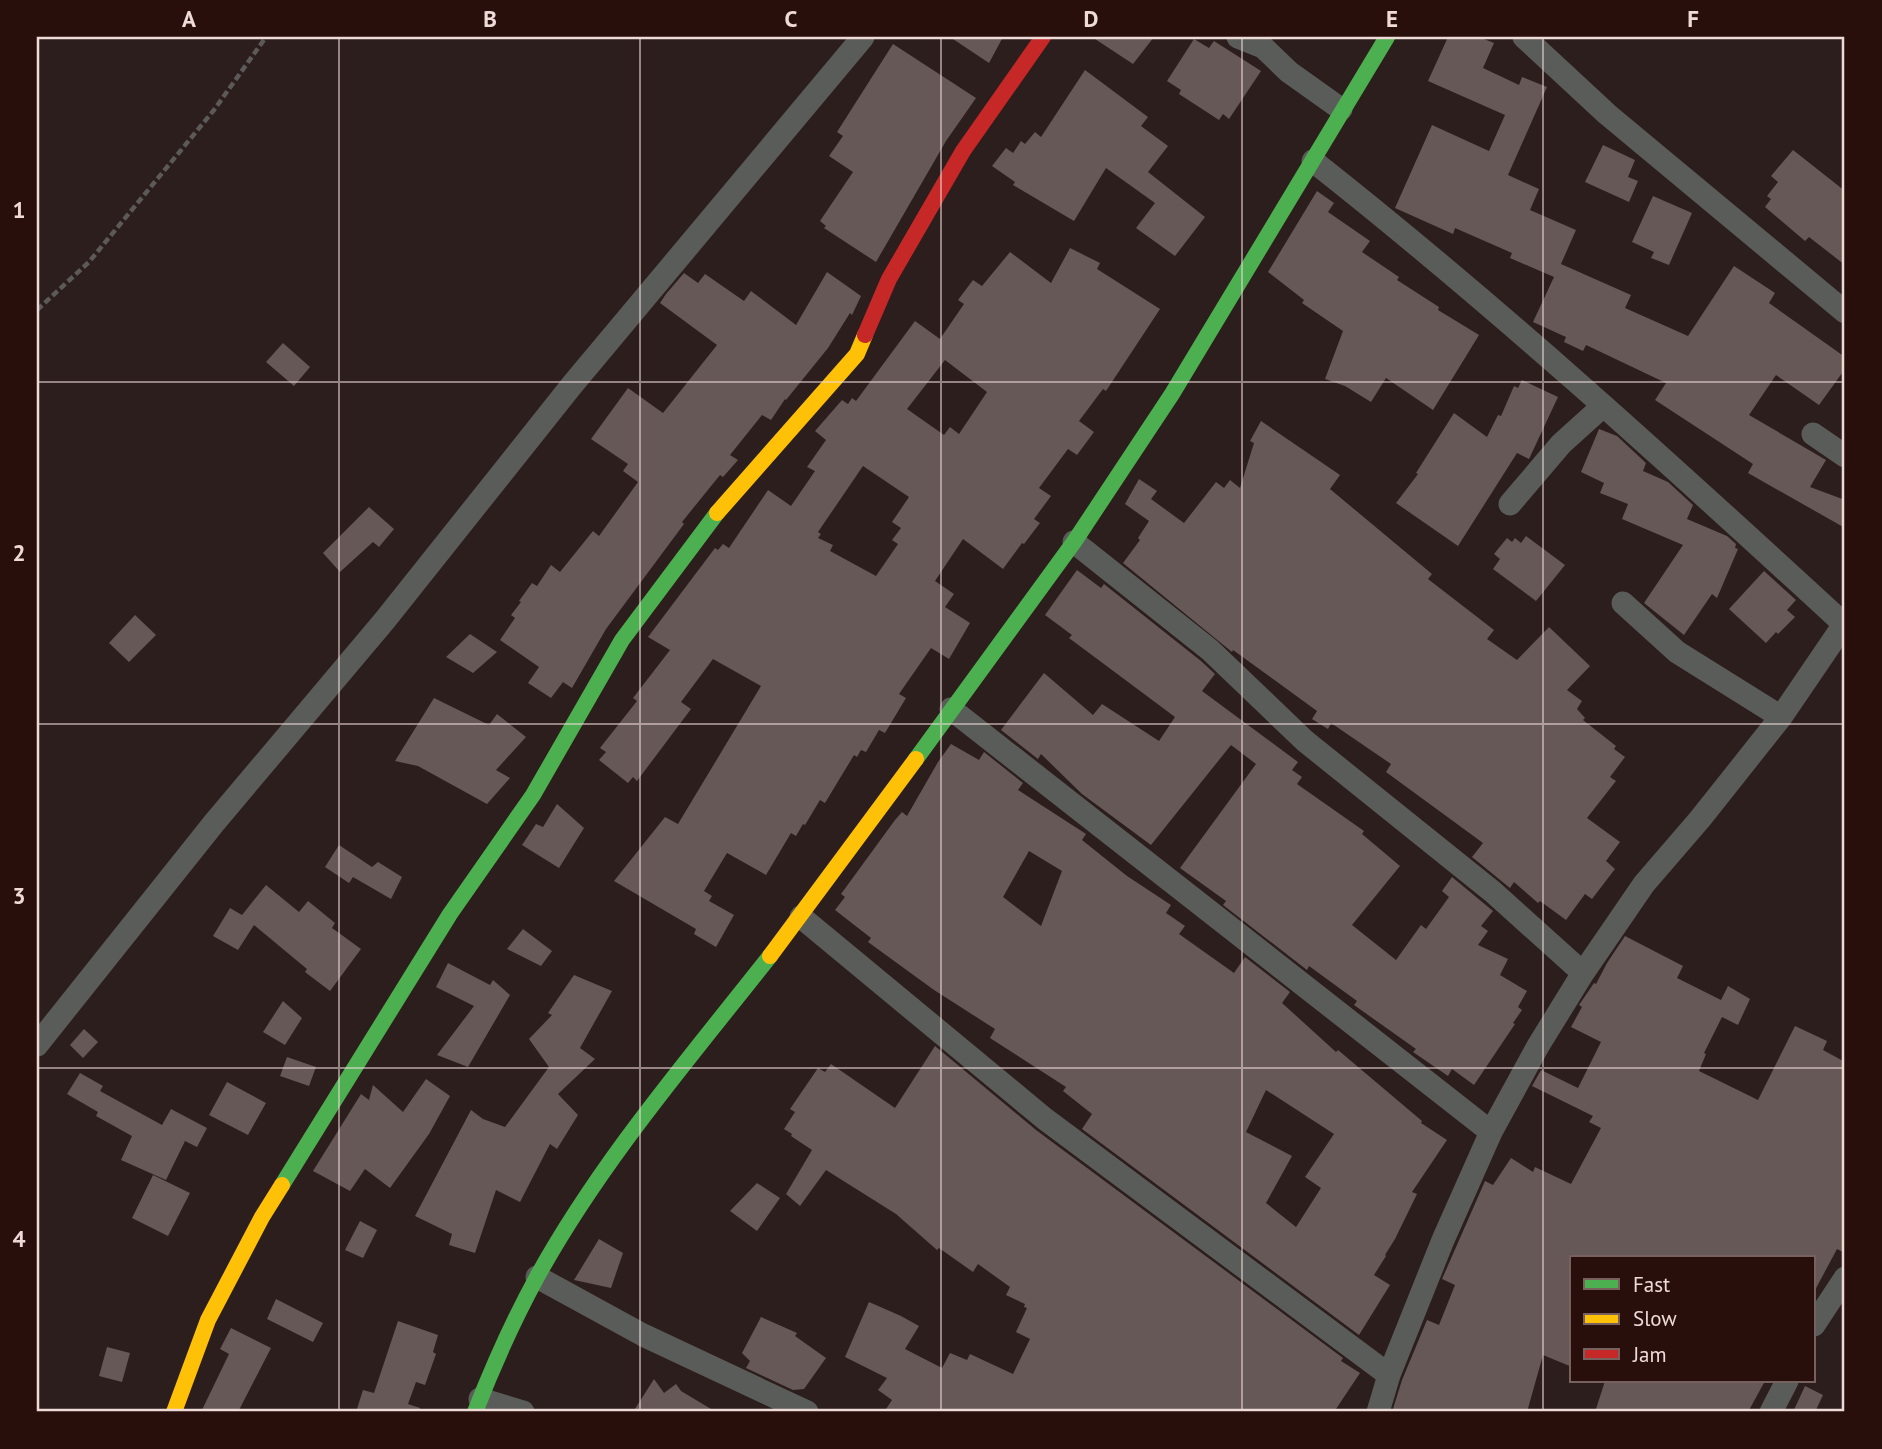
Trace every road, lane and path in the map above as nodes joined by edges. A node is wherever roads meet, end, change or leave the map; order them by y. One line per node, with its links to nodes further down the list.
1 (266, 37): 9 (path)
2 (863, 37): 22 (street)
3 (1043, 37): 30 (main road)
4 (1238, 37): 7 (street)
5 (1387, 37): 7 (main road)
6 (1524, 37): 10 (street)
7 (1341, 109): 8 (main road)
8 (1312, 161): 11 (street); 15 (main road)
9 (37, 310)
10 (1845, 312)
11 (1603, 406): 14 (street); 17 (street)
12 (1814, 433): 13 (street)
13 (1845, 456)
14 (1510, 504)
15 (1074, 542): 18 (main road); 21 (street)
16 (1623, 603): 19 (street)
17 (1845, 623): 19 (street)
18 (951, 709): 20 (main road); 23 (street)
19 (1781, 717): 21 (street)
20 (801, 917): 24 (main road); 27 (street)
21 (1583, 973): 23 (street)
22 (37, 1045)
23 (1491, 1132): 27 (street)
24 (537, 1277): 29 (main road); 32 (street)
25 (1845, 1278): 26 (street)
26 (1815, 1323)
27 (1389, 1375): 33 (street)
28 (1786, 1382): 34 (street)
29 (478, 1406): 31 (street)
30 (174, 1412)
31 (523, 1412)
32 (807, 1412)
33 (1378, 1412)
34 (1771, 1412)

